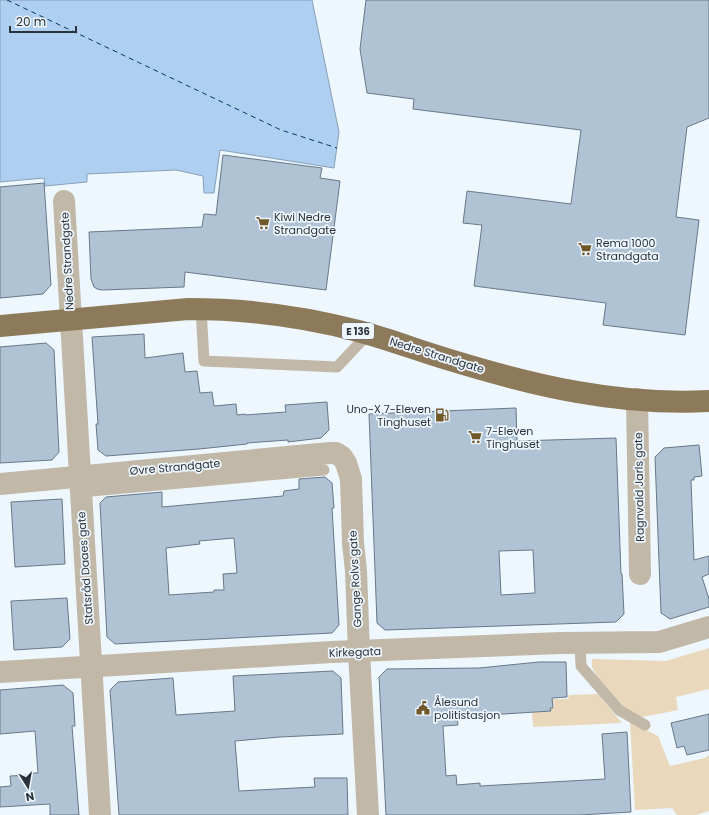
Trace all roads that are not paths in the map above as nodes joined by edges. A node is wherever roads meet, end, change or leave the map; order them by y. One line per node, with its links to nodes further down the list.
1 (64, 201): 3 (street, Nedre Strandgate)
2 (201, 309): 3 (highway, Nedre Strandgate / E 136); 5 (highway, Nedre Strandgate / E 136); 5 (lane)
3 (71, 320): 4 (highway, Nedre Strandgate / E 136); 11 (street, Statsråd Daaes gate)
4 (0, 326)
5 (368, 334): 6 (highway, Nedre Strandgate / E 136)
6 (637, 400): 7 (highway, Nedre Strandgate / E 136); 12 (street, Ragnvald Jarls gate)
7 (709, 400)
8 (346, 463): 11 (street, Øvre Strandgate); 15 (street, Gange Rolvs gate)
9 (324, 470): 11 (lane)
10 (0, 484): 11 (street, Øvre Strandgate)
11 (80, 484): 16 (street, Statsråd Daaes gate)
12 (640, 574)
13 (709, 627): 14 (street, Kirkegata)
14 (580, 643): 15 (street, Kirkegata); 18 (lane)
15 (358, 652): 16 (street, Kirkegata); 20 (street, Gange Rolvs gate)
16 (91, 666): 17 (street, Kirkegata); 19 (street, Statsråd Daaes gate)
17 (0, 672)
18 (645, 725)
19 (100, 815)
20 (368, 815)

